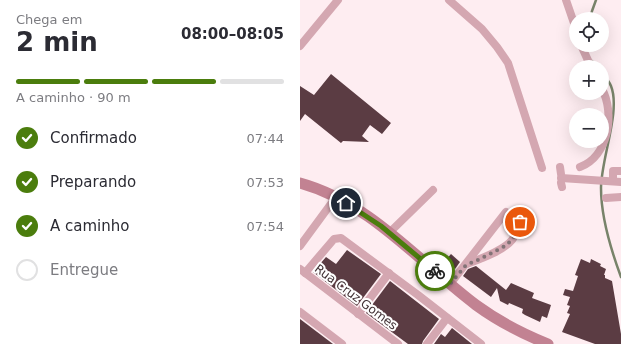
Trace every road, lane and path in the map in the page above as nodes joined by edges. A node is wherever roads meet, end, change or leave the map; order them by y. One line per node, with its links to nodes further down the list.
1 (338, 0): 5 (street)
2 (449, 0): 8 (street)
3 (566, 0): 4 (street)
4 (570, 12)
5 (300, 46)
6 (607, 100): 7 (street)
7 (580, 167)
8 (542, 168)
9 (621, 171): 11 (street)
10 (561, 178): 12 (street)
11 (613, 178)
12 (621, 182)
13 (300, 183): 15 (main road)
14 (433, 190): 20 (street)
15 (336, 197): 20 (main road); 21 (street)
16 (621, 197): 17 (street)
17 (606, 198)
18 (506, 212): 22 (street)
19 (520, 222): 22 (street)
20 (389, 233): 25 (main road)
21 (300, 246)
22 (466, 265): 25 (street)
23 (302, 271): 24 (street); 27 (street, Rua Cruz Gomes)
24 (389, 274): 27 (street); 28 (street)
25 (450, 284): 33 (main road)
26 (300, 312): 29 (street)
27 (358, 314): 30 (street, Rua Cruz Gomes)
28 (447, 318): 31 (street); 32 (street)
29 (342, 344)
30 (398, 344)
31 (427, 344)
32 (481, 344)
33 (548, 344)

